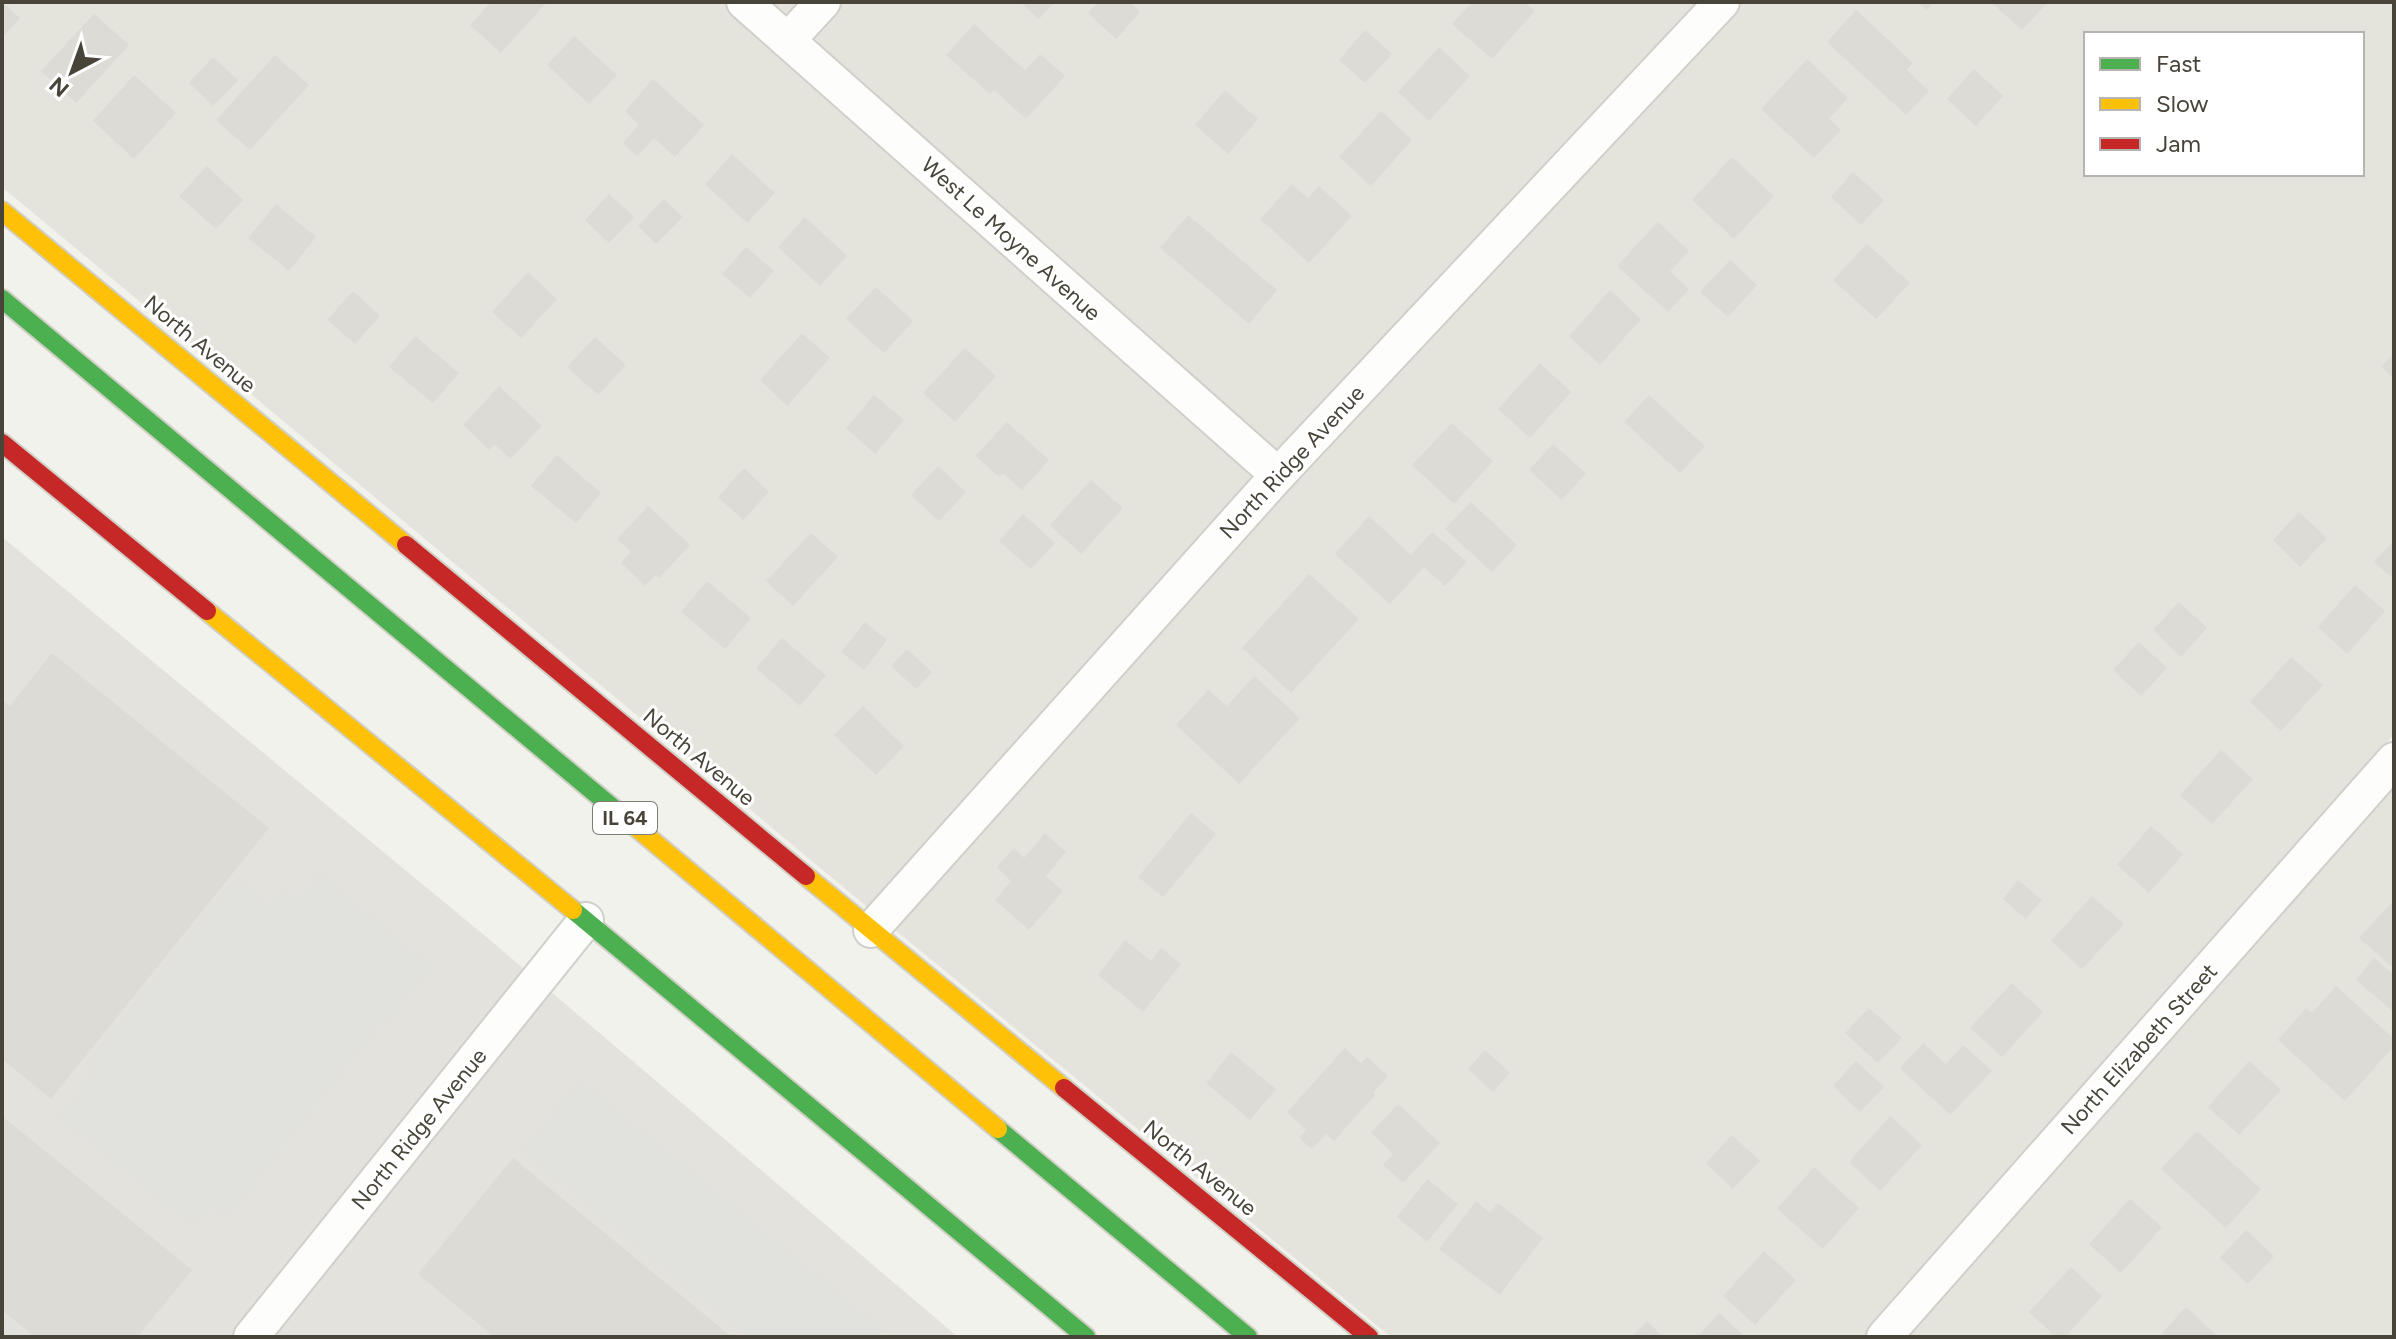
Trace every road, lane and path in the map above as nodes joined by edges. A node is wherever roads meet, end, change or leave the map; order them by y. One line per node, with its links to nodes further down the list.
1 (744, 2): 4 (street, West Le Moyne Avenue)
2 (823, 2): 4 (street)
3 (1722, 2): 8 (street, North Ridge Avenue)
4 (788, 40): 8 (street, West Le Moyne Avenue)
5 (2, 211): 11 (main road, North Avenue)
6 (2, 299): 14 (main road, IL 64)
7 (2, 443): 10 (main road)
8 (1278, 475): 11 (street, North Ridge Avenue)
9 (2394, 760): 16 (street, North Elizabeth Street)
10 (586, 920): 12 (street, North Ridge Avenue); 13 (main road)
11 (871, 930): 15 (main road, North Avenue)
12 (251, 1337)
13 (1086, 1337)
14 (1248, 1337)
15 (1369, 1337)
16 (1884, 1337)

